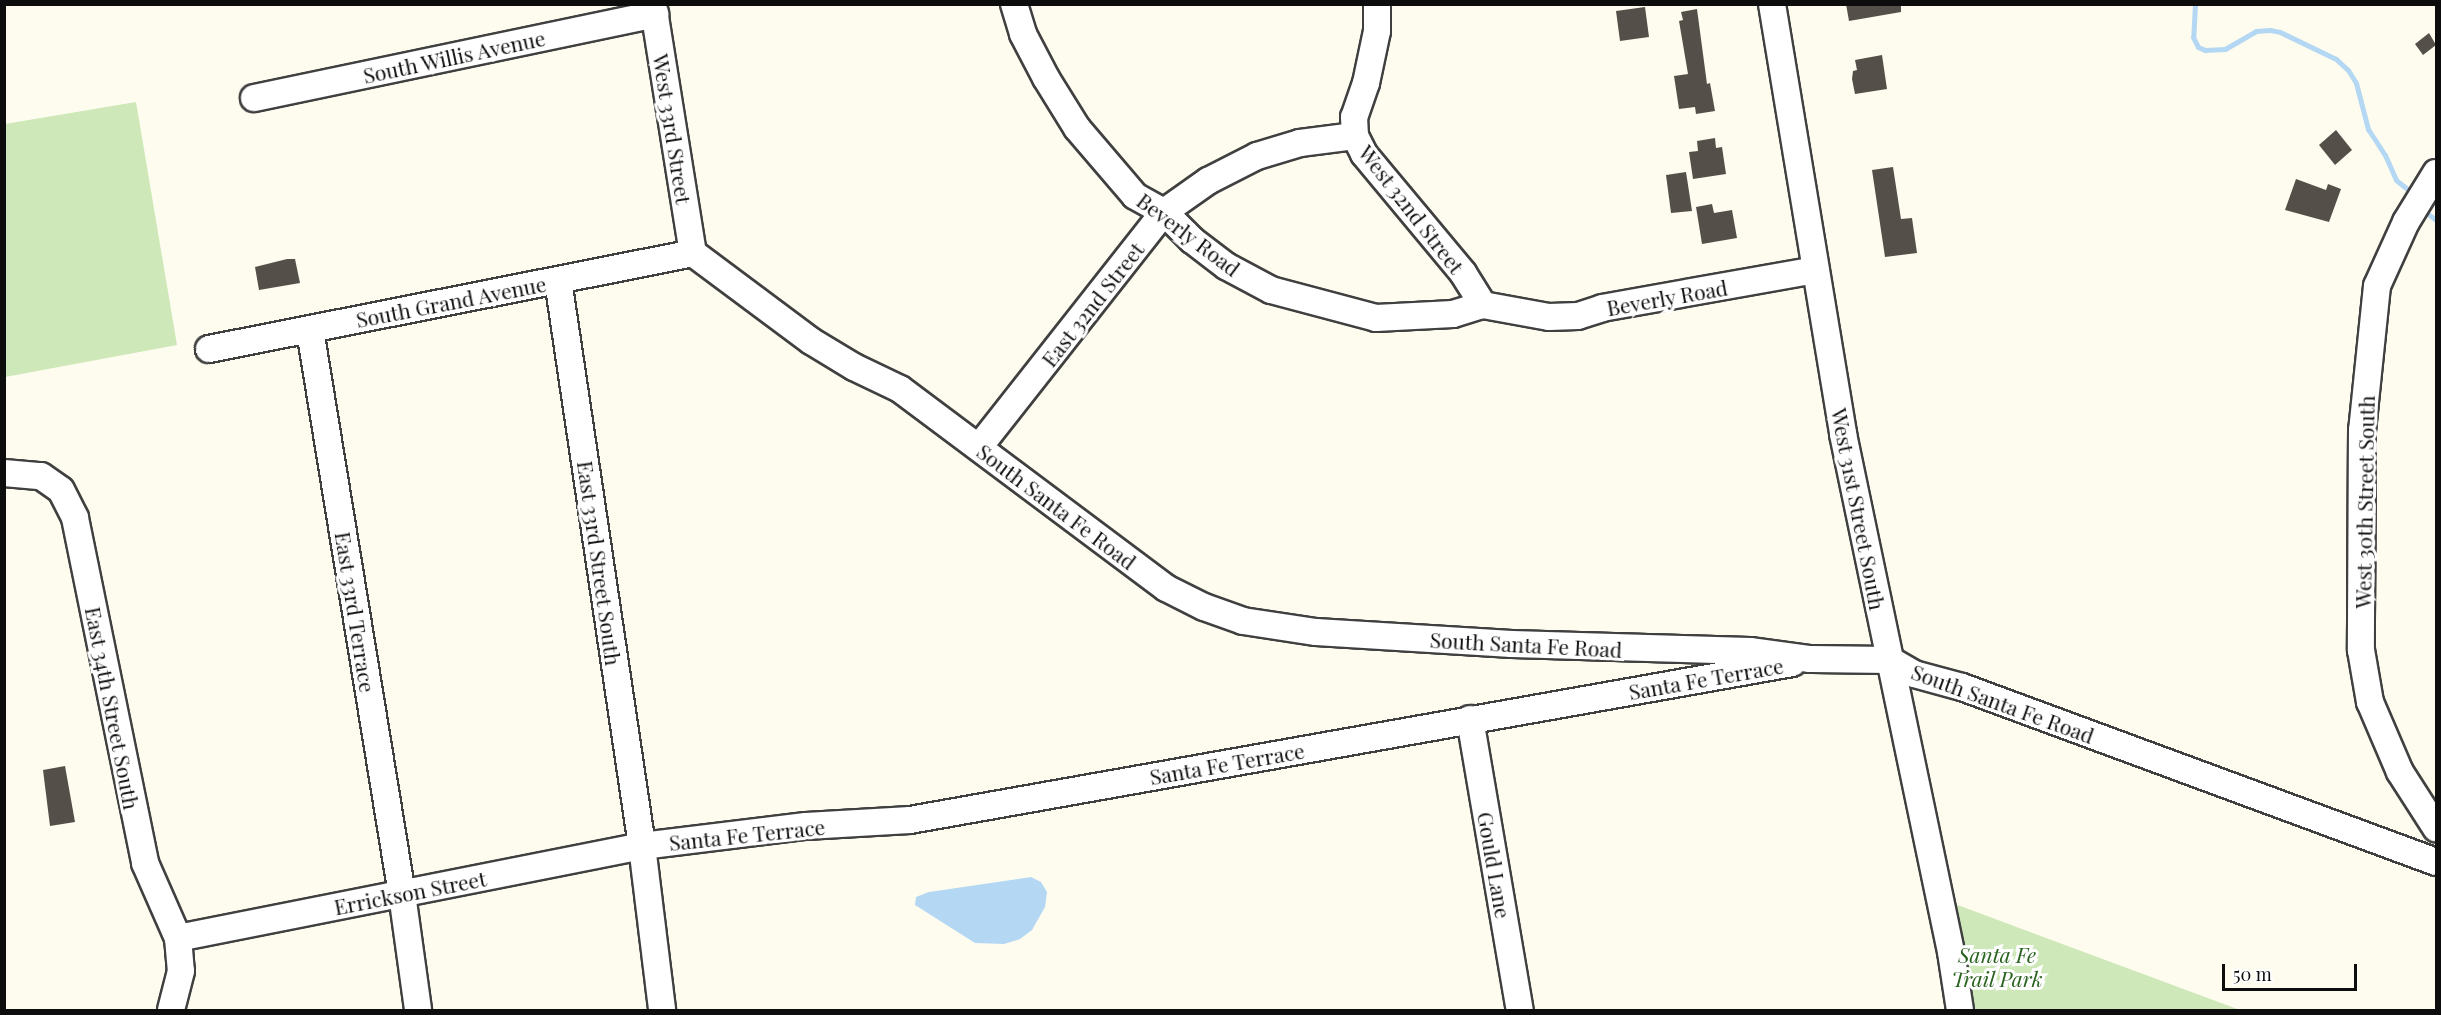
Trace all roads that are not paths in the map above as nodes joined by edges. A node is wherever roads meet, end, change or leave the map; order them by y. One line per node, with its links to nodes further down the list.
1 (1014, 4): 8 (street, Beverly Road)
2 (1377, 4): 6 (street, West 32nd Street)
3 (1772, 4): 10 (street, West 31st Street South)
4 (654, 9): 5 (street, South Willis Avenue); 9 (street, West 33rd Street)
5 (254, 98)
6 (1355, 136): 8 (street, East 32nd Street); 12 (street, West 32nd Street)
7 (2436, 173): 20 (street, West 30th Street South)
8 (1164, 212): 12 (street, Beverly Road); 15 (street, East 32nd Street)
9 (693, 254): 11 (street, South Grand Avenue); 15 (street, South Santa Fe Road)
10 (1816, 270): 12 (street, Beverly Road); 18 (street, West 31st Street South)
11 (558, 280): 13 (street, South Grand Avenue); 21 (street, East 33rd Street South)
12 (1483, 305)
13 (310, 330): 14 (street, South Grand Avenue); 23 (street, East 33rd Terrace)
14 (210, 350)
15 (979, 447): 17 (street, South Santa Fe Road)
16 (4, 473): 24 (street, East 34th Street South)
17 (1810, 659): 18 (street, South Santa Fe Road); 19 (street, Santa Fe Terrace)
18 (1890, 660): 22 (street, South Santa Fe Road); 29 (street, West 31st Street South)
19 (1470, 720): 21 (street, Santa Fe Terrace); 28 (street, Gould Lane)
20 (2436, 828)
21 (642, 846): 23 (street, Errickson Street); 27 (street, East 33rd Street South)
22 (2436, 862)
23 (402, 894): 24 (street, Errickson Street); 26 (street, East 33rd Terrace)
24 (178, 938): 25 (street, East 34th Street South)
25 (171, 1011)
26 (418, 1011)
27 (662, 1011)
28 (1520, 1011)
29 (1960, 1011)

